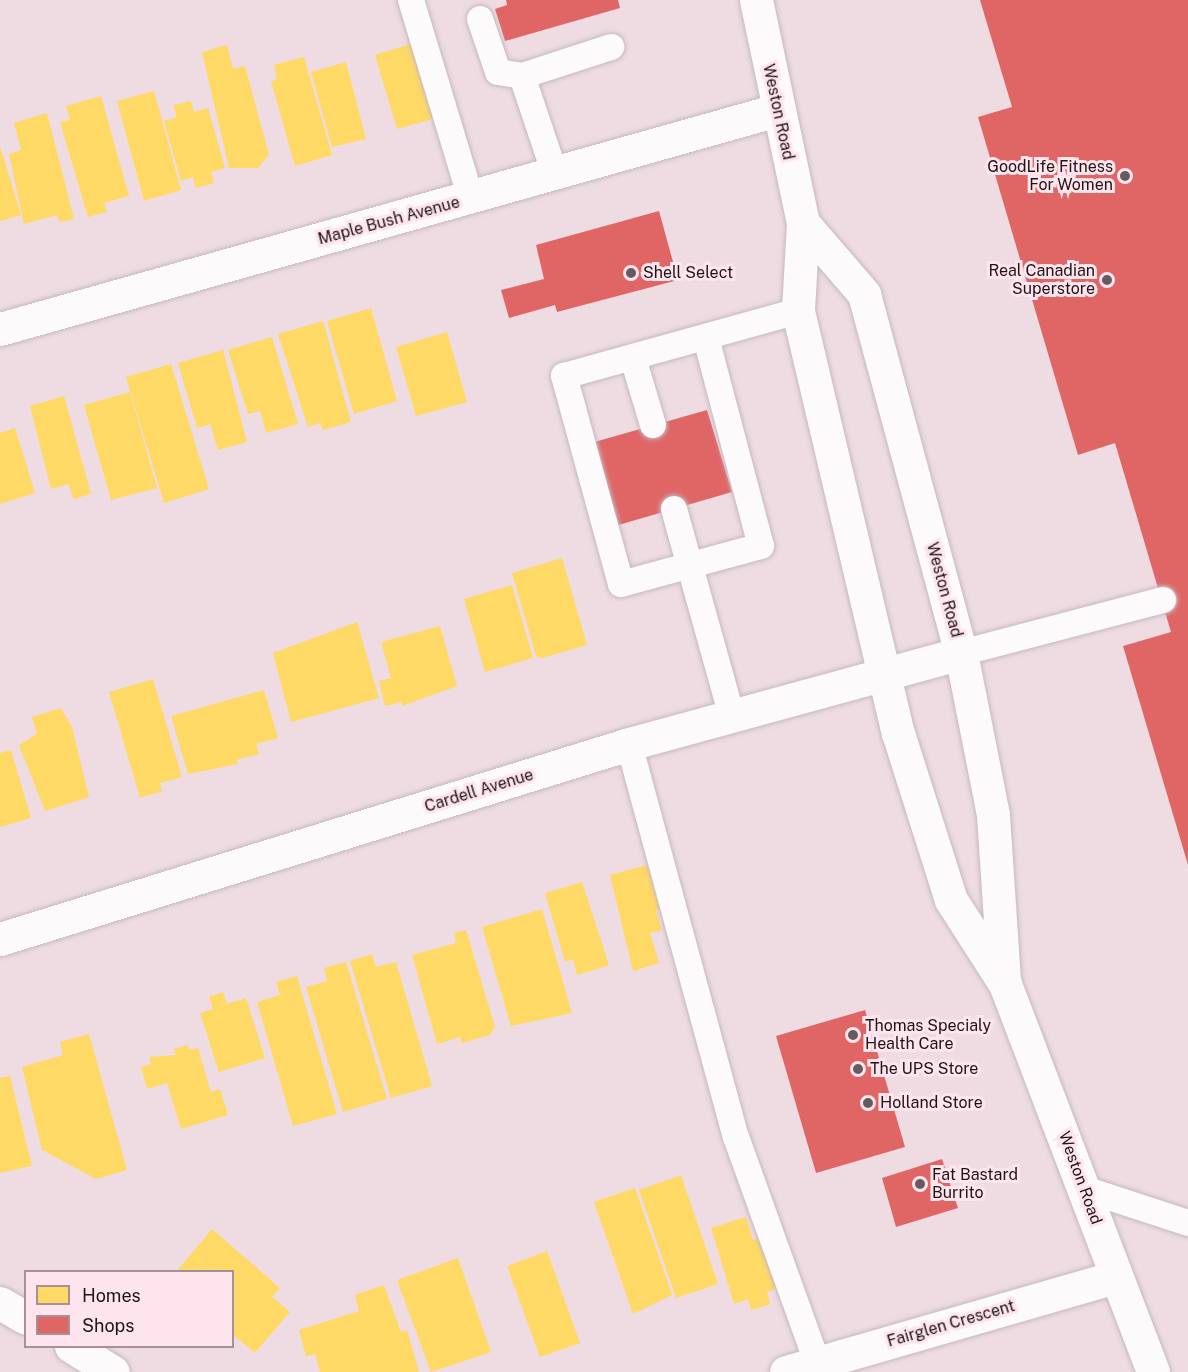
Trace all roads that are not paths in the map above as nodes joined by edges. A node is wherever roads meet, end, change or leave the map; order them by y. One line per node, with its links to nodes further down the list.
1 (411, 0): 8 (lane)
2 (756, 0): 6 (street, Weston Road)
3 (480, 19): 5 (lane)
4 (611, 47): 5 (lane)
5 (522, 76): 7 (lane)
6 (777, 110): 7 (street, Maple Bush Avenue); 9 (street, Weston Road)
7 (555, 174): 8 (street, Maple Bush Avenue)
8 (471, 199): 11 (street, Maple Bush Avenue)
9 (803, 223): 10 (street, Weston Road); 18 (street, Weston Road)
10 (798, 311): 12 (lane); 19 (street, Weston Road)
11 (0, 329)
12 (706, 338): 13 (lane); 16 (lane)
13 (633, 358): 14 (lane); 16 (lane)
14 (653, 425)
15 (674, 509): 16 (lane)
16 (691, 565): 20 (lane)
17 (1163, 600): 18 (lane)
18 (961, 653): 19 (street, Cardell Avenue); 23 (street, Weston Road)
19 (883, 674): 20 (street, Cardell Avenue); 23 (street, Weston Road)
20 (732, 717): 21 (street, Cardell Avenue)
21 (629, 744): 22 (street, Cardell Avenue); 30 (lane)
22 (0, 939)
23 (1005, 984): 24 (street, Weston Road)
24 (1087, 1190): 25 (lane); 26 (street, Weston Road)
25 (1188, 1223)
26 (1115, 1277): 30 (street, Fairglen Crescent); 33 (street, Weston Road)
27 (0, 1303): 28 (street)
28 (24, 1317)
29 (73, 1348): 31 (street)
30 (817, 1362): 32 (street, Fairglen Crescent)
31 (112, 1372)
32 (786, 1372)
33 (1153, 1372)

